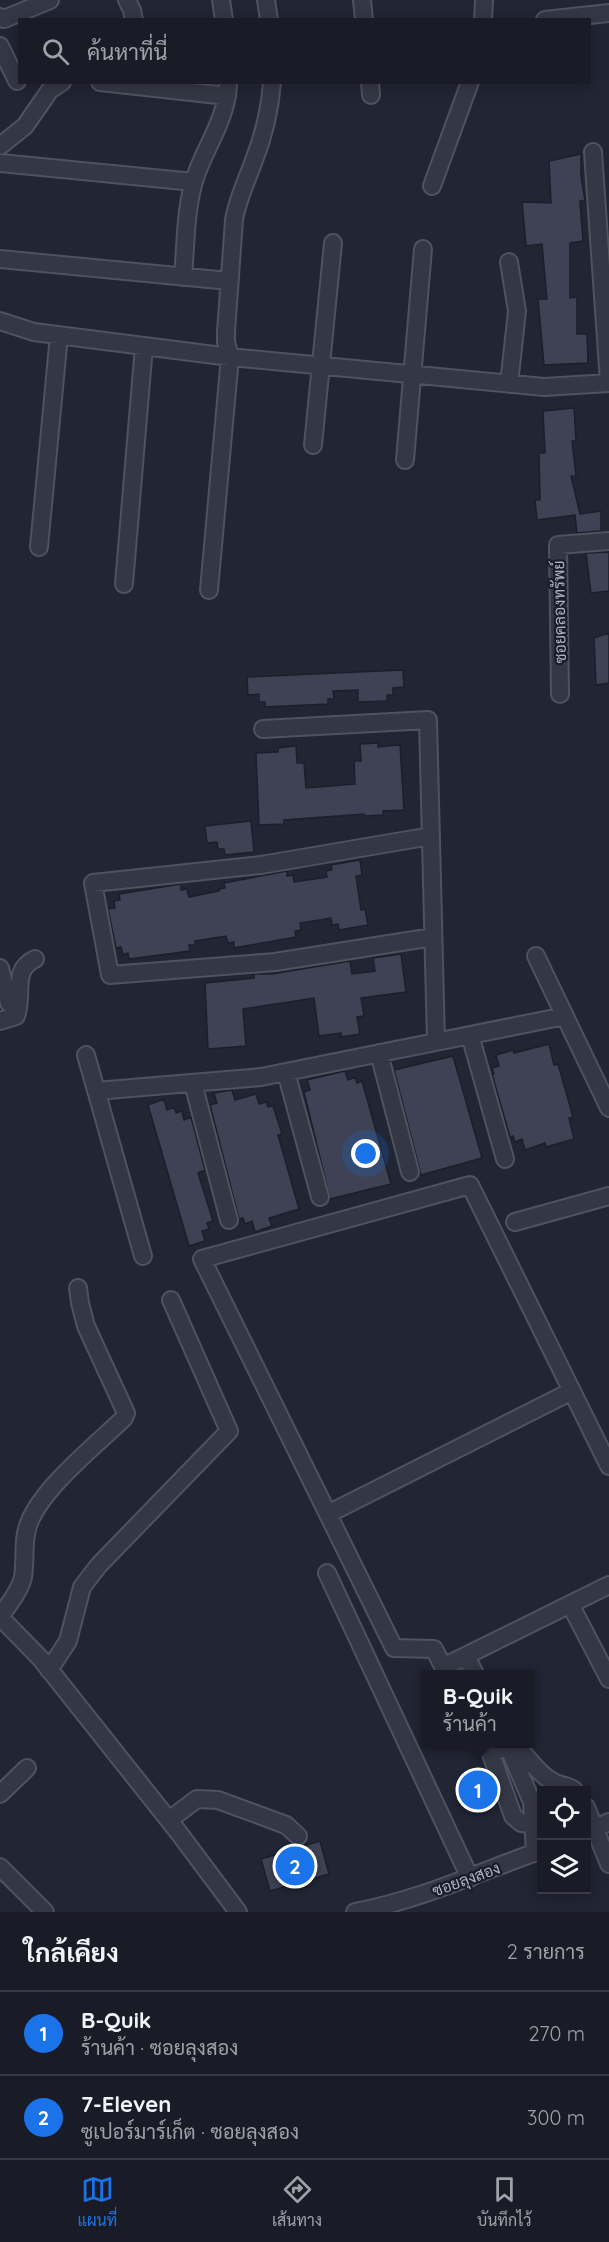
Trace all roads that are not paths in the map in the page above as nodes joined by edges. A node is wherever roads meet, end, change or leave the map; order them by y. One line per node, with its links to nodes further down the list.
1 (50, 0): 8 (street)
2 (127, 0): 9 (street)
3 (221, 0): 10 (street)
4 (266, 0): 11 (street)
5 (362, 0): 12 (street)
6 (484, 0): 13 (street)
7 (609, 13): 14 (street)
8 (0, 17)
9 (134, 18)
10 (224, 18)
11 (269, 18)
12 (364, 18)
13 (483, 18)
14 (563, 18)
15 (0, 46): 16 (street)
16 (17, 81)
17 (59, 84): 22 (street)
18 (137, 84): 21 (street)
19 (272, 84): 32 (street)
20 (470, 84): 26 (street)
21 (227, 89): 25 (street)
22 (0, 146)
23 (593, 152): 39 (street)
24 (0, 163): 25 (street)
25 (194, 182): 31 (street)
26 (432, 186)
27 (333, 243): 37 (street)
28 (423, 249): 38 (street)
29 (0, 259): 31 (street)
30 (509, 262): 40 (street)
31 (183, 277): 32 (street)
32 (229, 281): 36 (street)
33 (0, 321): 34 (street)
34 (59, 335): 35 (street); 44 (street)
35 (144, 346): 36 (street); 45 (street)
36 (230, 357): 37 (street); 46 (street)
37 (321, 366): 38 (street); 41 (street)
38 (413, 375): 40 (street); 42 (street)
39 (609, 382): 40 (street)
40 (509, 384)
41 (314, 446)
42 (405, 460)
43 (609, 541): 47 (street, ซอยคลองทรัพย์)
44 (39, 547)
45 (124, 584)
46 (209, 590)
47 (560, 694)
48 (263, 729): 49 (street)
49 (431, 836): 50 (street); 50 (street)
50 (433, 937): 58 (street)
51 (536, 956): 55 (street)
52 (35, 958): 56 (street)
53 (0, 968): 54 (street)
54 (9, 1003)
55 (565, 1016): 57 (street); 64 (street)
56 (0, 1021)
57 (470, 1035): 58 (street); 65 (street)
58 (436, 1042): 59 (street)
59 (379, 1053): 61 (street); 66 (street)
60 (86, 1055): 63 (street)
61 (286, 1072): 62 (street); 68 (street)
62 (193, 1083): 63 (street); 69 (street)
63 (96, 1091): 71 (street)
64 (609, 1108)
65 (505, 1159)
66 (410, 1172)
67 (609, 1196): 70 (street)
68 (320, 1197)
69 (229, 1220)
70 (515, 1222)
71 (143, 1256)
72 (78, 1288): 80 (street)
73 (171, 1300): 82 (street)
74 (572, 1391): 75 (street); 76 (street); 76 (street)
75 (609, 1466)
76 (328, 1514): 83 (street)
77 (327, 1573): 105 (street)
78 (609, 1585): 79 (street)
79 (570, 1604): 81 (street); 86 (street)
80 (0, 1617): 82 (street)
81 (466, 1656): 84 (street); 85 (street)
82 (49, 1670): 97 (street)
83 (444, 1670)
84 (446, 1670)
85 (473, 1670)
86 (609, 1679)
87 (510, 1748): 90 (street)
88 (514, 1748): 92 (street)
89 (488, 1749): 98 (street)
90 (516, 1764): 92 (street); 96 (street)
91 (27, 1768): 95 (street)
92 (535, 1768): 93 (street)
93 (553, 1782): 94 (street); 96 (street)
94 (565, 1786)
95 (0, 1794)
96 (532, 1802): 98 (street)
97 (168, 1820): 100 (street); 108 (street)
98 (533, 1824): 101 (street)
99 (597, 1827): 103 (street)
100 (298, 1836)
101 (537, 1846)
102 (537, 1852): 105 (street, ซอยลุงสอง)
103 (609, 1864)
104 (0, 1867): 107 (street)
105 (471, 1878): 106 (street, ซอยลุงสอง)
106 (376, 1910): 109 (street, ซอยลุงสอง)
107 (45, 1912)
108 (238, 1912)
109 (355, 1912)

